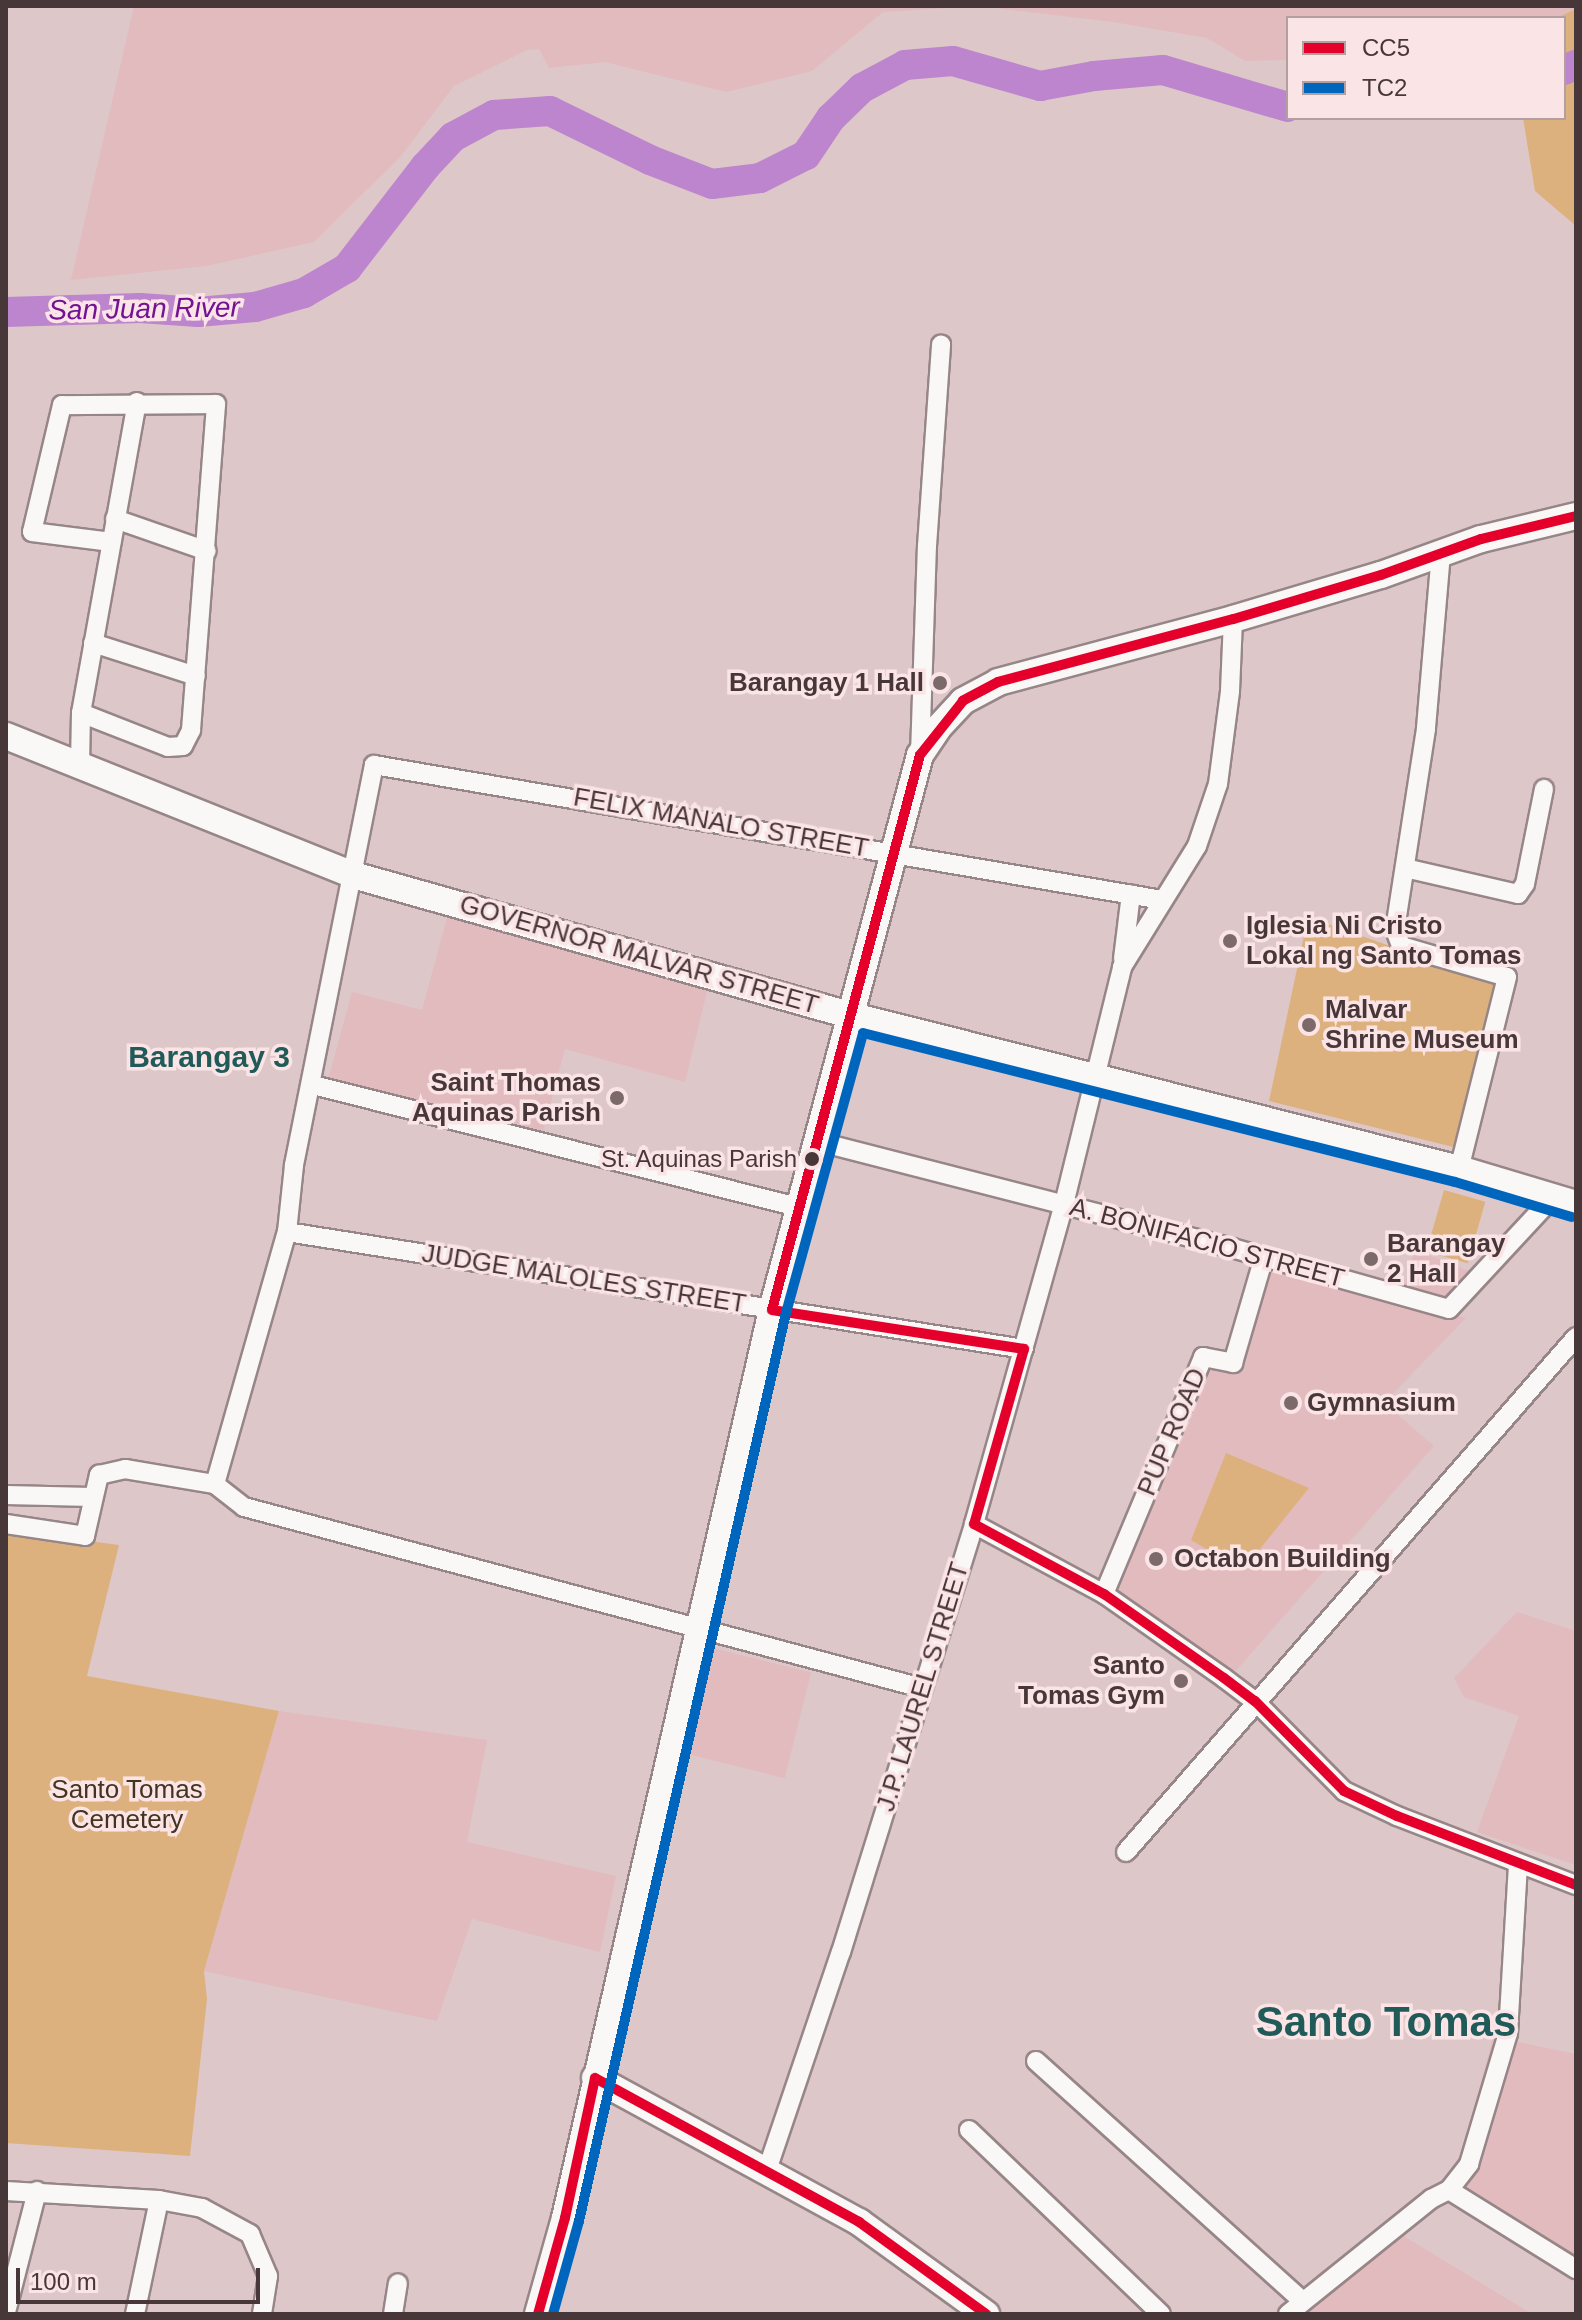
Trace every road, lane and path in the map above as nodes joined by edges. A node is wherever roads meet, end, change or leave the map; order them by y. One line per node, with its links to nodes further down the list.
1 (941, 344): 13 (street)
2 (137, 402): 4 (street); 5 (street); 6 (street)
3 (1576, 516): 7 (main road)
4 (115, 519): 5 (street); 6 (street)
5 (111, 542): 9 (street)
6 (207, 551): 10 (street)
7 (1441, 553): 8 (main road); 17 (street)
8 (1233, 619): 13 (main road); 20 (street, J.P. LAUREL STREET)
9 (93, 643): 10 (street); 11 (street)
10 (196, 676): 11 (street)
11 (81, 713): 14 (street)
12 (6, 736): 14 (main road, GOVERNOR MALVAR STREET)
13 (920, 755): 16 (main road)
14 (80, 765): 18 (main road, GOVERNOR MALVAR STREET)
15 (1544, 789): 17 (street)
16 (896, 852): 18 (street, FELIX MANALO STREET); 19 (street, FELIX MANALO STREET); 22 (main road)
17 (1405, 868): 26 (street)
18 (353, 875): 22 (main road, GOVERNOR MALVAR STREET); 24 (street)
19 (1131, 894): 20 (street, FELIX MANALO STREET); 21 (street, J.P. LAUREL STREET)
20 (1162, 900): 21 (street, J.P. LAUREL STREET)
21 (1122, 967): 23 (street, J.P. LAUREL STREET)
22 (853, 1016): 23 (main road, GOVERNOR MALVAR STREET); 25 (main road)
23 (1095, 1079): 26 (main road, GOVERNOR MALVAR STREET); 28 (street, J.P. LAUREL STREET)
24 (313, 1085): 29 (street); 30 (street)
25 (816, 1141): 28 (street, A. BONIFACIO STREET); 29 (main road)
26 (1459, 1169): 27 (main road, GOVERNOR MALVAR STREET)
27 (1565, 1200): 31 (street, A. BONIFACIO STREET)
28 (1064, 1204): 31 (street, A. BONIFACIO STREET); 34 (street, J.P. LAUREL STREET)
29 (798, 1207): 32 (main road)
30 (287, 1232): 32 (street, JUDGE MALOLES STREET); 35 (street)
31 (1264, 1257): 40 (street, PUP ROAD)
32 (772, 1310): 34 (street, JUDGE MALOLES STREET); 41 (main road)
33 (1576, 1337): 43 (street)
34 (1024, 1349): 39 (street, J.P. LAUREL STREET)
35 (215, 1484): 37 (street); 41 (street)
36 (6, 1495): 37 (street)
37 (92, 1497): 38 (street)
38 (6, 1524)
39 (974, 1524): 40 (street); 42 (street, J.P. LAUREL STREET)
40 (1104, 1594): 43 (street)
41 (698, 1627): 42 (street); 48 (main road)
42 (922, 1688): 50 (street, J.P. LAUREL STREET)
43 (1255, 1701): 44 (street); 45 (street)
44 (1126, 1852)
45 (1518, 1864): 46 (street); 51 (street)
46 (1576, 1885)
47 (1036, 2061): 57 (street)
48 (595, 2078): 50 (main road); 62 (main road)
49 (969, 2130): 64 (street)
50 (767, 2170): 63 (main road)
51 (1449, 2190): 55 (street); 57 (street)
52 (6, 2191): 53 (street)
53 (37, 2191): 54 (street); 58 (street)
54 (159, 2200): 59 (street); 60 (street)
55 (1576, 2269)
56 (398, 2283): 61 (street)
57 (1303, 2301): 65 (street)
58 (6, 2312)
59 (135, 2314)
60 (262, 2314)
61 (393, 2314)
62 (538, 2314)
63 (986, 2314)
64 (1161, 2314)
65 (1288, 2314)

